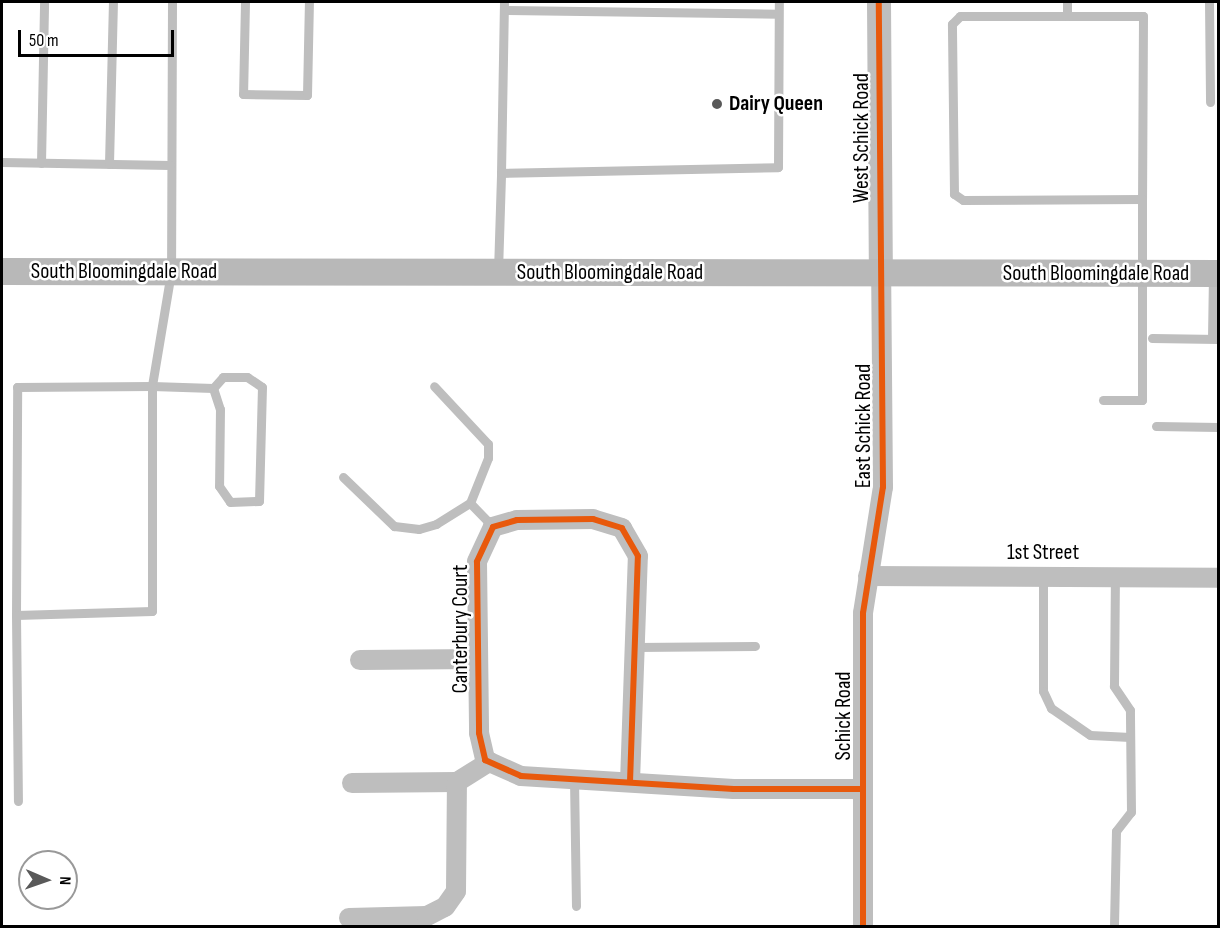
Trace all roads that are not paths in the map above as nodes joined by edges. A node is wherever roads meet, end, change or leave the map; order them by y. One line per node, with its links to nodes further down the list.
1 (44, 2): 15 (lane)
2 (113, 2): 16 (lane)
3 (172, 2): 17 (lane)
4 (245, 2): 5 (lane)
5 (309, 2)
6 (778, 2): 11 (lane)
7 (879, 2): 25 (street, West Schick Road)
8 (1067, 2): 12 (lane)
9 (1209, 2): 13 (lane)
10 (504, 6): 11 (lane); 18 (lane)
11 (778, 14): 18 (lane)
12 (1067, 16): 19 (lane); 19 (lane)
13 (1210, 102)
14 (2, 162): 15 (lane)
15 (41, 163): 16 (lane)
16 (109, 164): 17 (lane)
17 (170, 165): 21 (lane)
18 (501, 173): 22 (lane)
19 (1142, 199): 23 (lane)
20 (2, 271): 21 (main road, South Bloomingdale Road)
21 (171, 272): 22 (main road, South Bloomingdale Road); 28 (lane)
22 (498, 273): 25 (main road, South Bloomingdale Road)
23 (1143, 273): 24 (main road, South Bloomingdale Road); 25 (main road, South Bloomingdale Road); 31 (lane)
24 (1216, 273): 27 (lane)
25 (881, 274): 37 (street, East Schick Road)
26 (1152, 338): 27 (lane)
27 (1215, 338)
28 (152, 386): 30 (lane); 41 (lane); 41 (lane)
29 (434, 386): 35 (lane)
30 (213, 388): 30 (lane)
31 (1103, 400)
32 (1156, 426): 33 (lane)
33 (1218, 427)
34 (343, 477): 35 (lane)
35 (470, 502): 36 (lane)
36 (493, 527): 43 (street); 44 (street, Canterbury Court)
37 (868, 576): 38 (street, 1st Street); 52 (street, Schick Road)
38 (1043, 577): 39 (street, 1st Street); 46 (lane)
39 (1116, 578): 40 (street, 1st Street); 46 (lane)
40 (1218, 578)
41 (16, 615): 53 (lane)
42 (755, 646): 43 (lane)
43 (636, 647): 50 (street)
44 (478, 659): 45 (street); 47 (street, Canterbury Court)
45 (360, 660)
46 (1130, 737): 57 (lane)
47 (489, 762): 48 (street); 49 (street)
48 (574, 777): 50 (street); 54 (lane)
49 (457, 782): 51 (street); 55 (street)
50 (630, 782): 52 (street)
51 (352, 783)
52 (863, 789): 56 (street, Schick Road)
53 (18, 801)
54 (576, 906)
55 (350, 918)
56 (863, 927)
57 (1114, 927)

